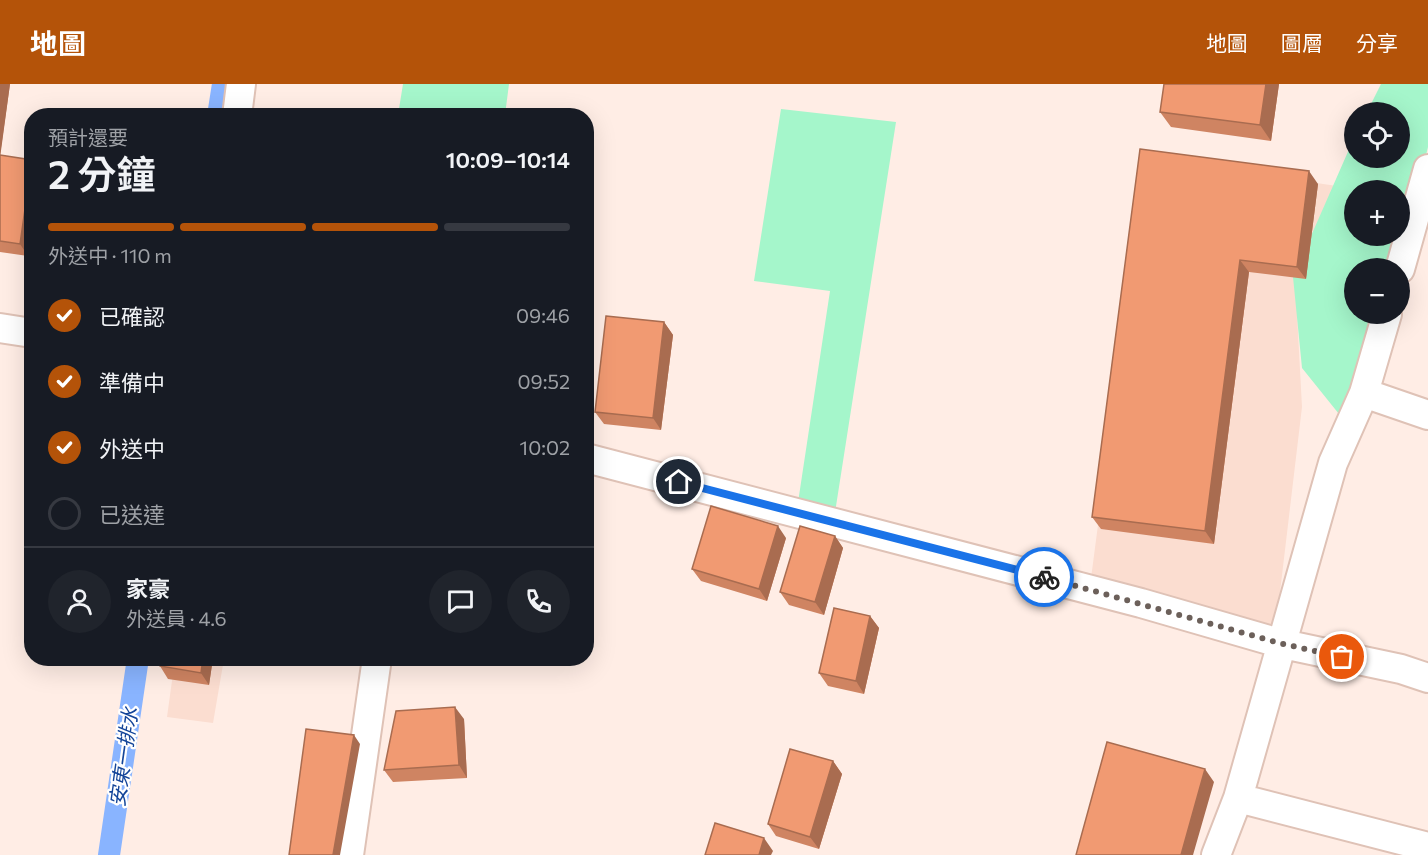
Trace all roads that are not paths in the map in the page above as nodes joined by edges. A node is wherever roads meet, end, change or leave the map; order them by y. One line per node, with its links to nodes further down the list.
1 (241, 84): 2 (street)
2 (238, 108)
3 (1428, 169): 4 (street)
4 (1403, 258)
5 (1384, 324): 8 (street)
6 (0, 328): 7 (street)
7 (24, 332)
8 (1364, 393): 9 (street); 11 (street)
9 (1428, 415)
10 (594, 460): 11 (street)
11 (1283, 644): 13 (street); 14 (street)
12 (376, 666): 16 (street)
13 (1428, 678)
14 (1238, 798): 15 (street); 17 (street)
15 (1428, 847)
16 (349, 855)
17 (1216, 855)

